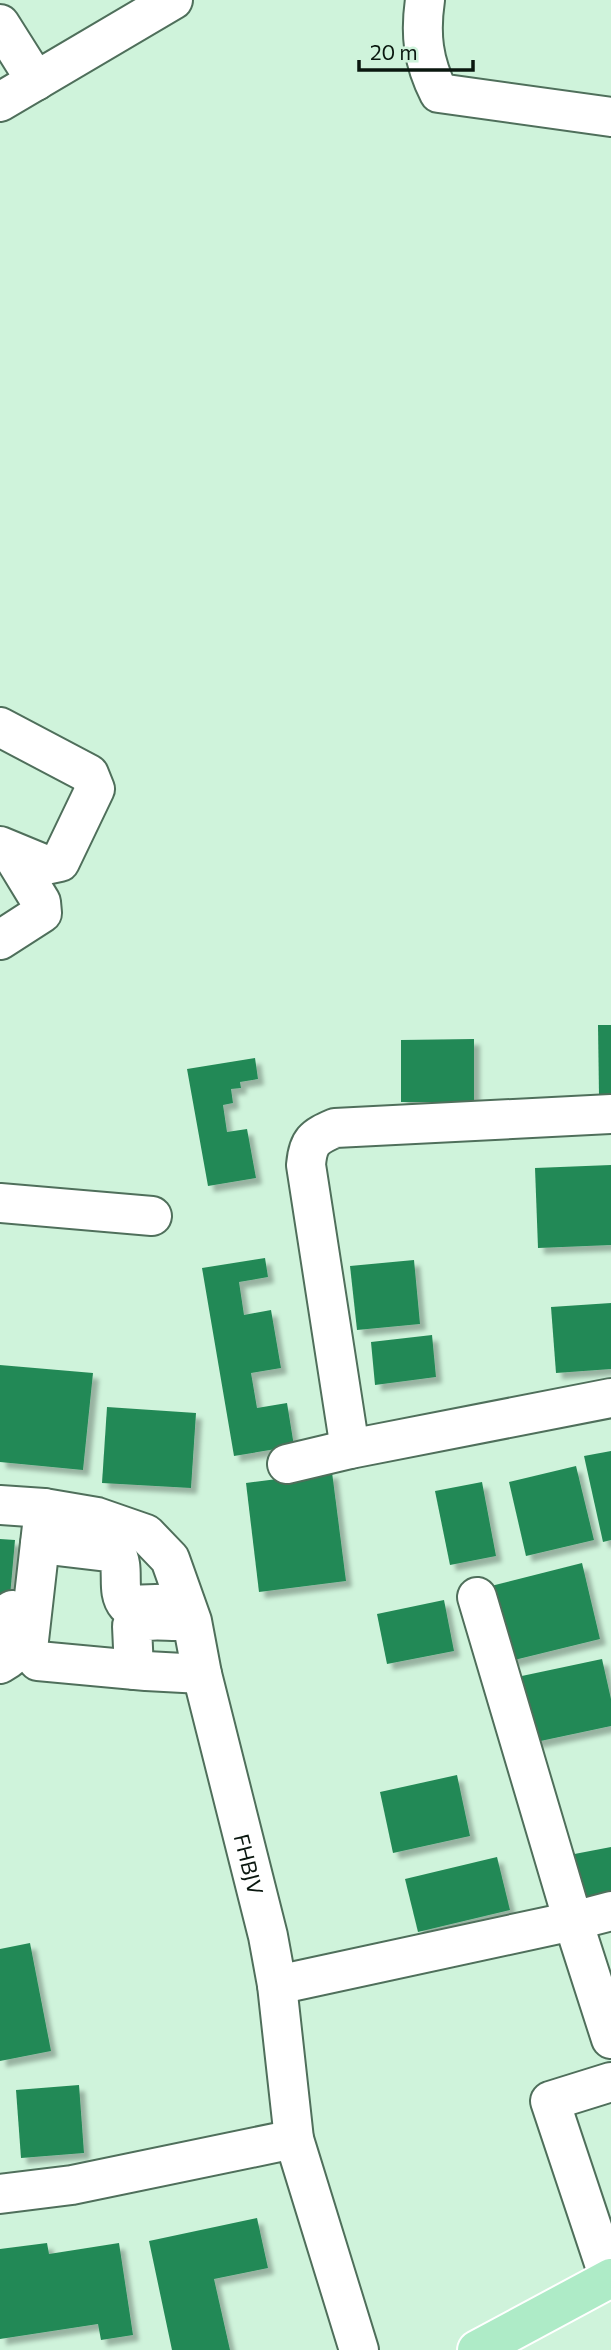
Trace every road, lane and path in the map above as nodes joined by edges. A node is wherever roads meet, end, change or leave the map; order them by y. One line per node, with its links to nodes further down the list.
1 (173, 0): 4 (street)
2 (425, 0): 6 (street)
3 (0, 24): 4 (street)
4 (36, 81): 5 (street)
5 (0, 102)
6 (611, 117)
7 (0, 727): 8 (street)
8 (5, 848): 9 (street)
9 (0, 940)
10 (611, 1114): 14 (street)
11 (0, 1203): 12 (street)
12 (152, 1216)
13 (611, 1398): 14 (street)
14 (350, 1449): 15 (street)
15 (287, 1464)
16 (26, 1516): 17 (street, FHBJV); 20 (street); 21 (street)
17 (93, 1534): 19 (street, FHBJV); 19 (street)
18 (477, 1597): 24 (street)
19 (186, 1605): 21 (street); 22 (street, FHBJV)
20 (0, 1664)
21 (134, 1670): 22 (street)
22 (202, 1674): 25 (street, FHBJV)
23 (611, 1911): 24 (street)
24 (573, 1921): 25 (street); 26 (street)
25 (277, 1985): 28 (street, FHBJV)
26 (611, 2039)
27 (611, 2082): 30 (street)
28 (294, 2140): 29 (street); 31 (street, FHBJV)
29 (0, 2194)
30 (610, 2278): 32 (main road)
31 (359, 2350)
32 (477, 2350)

